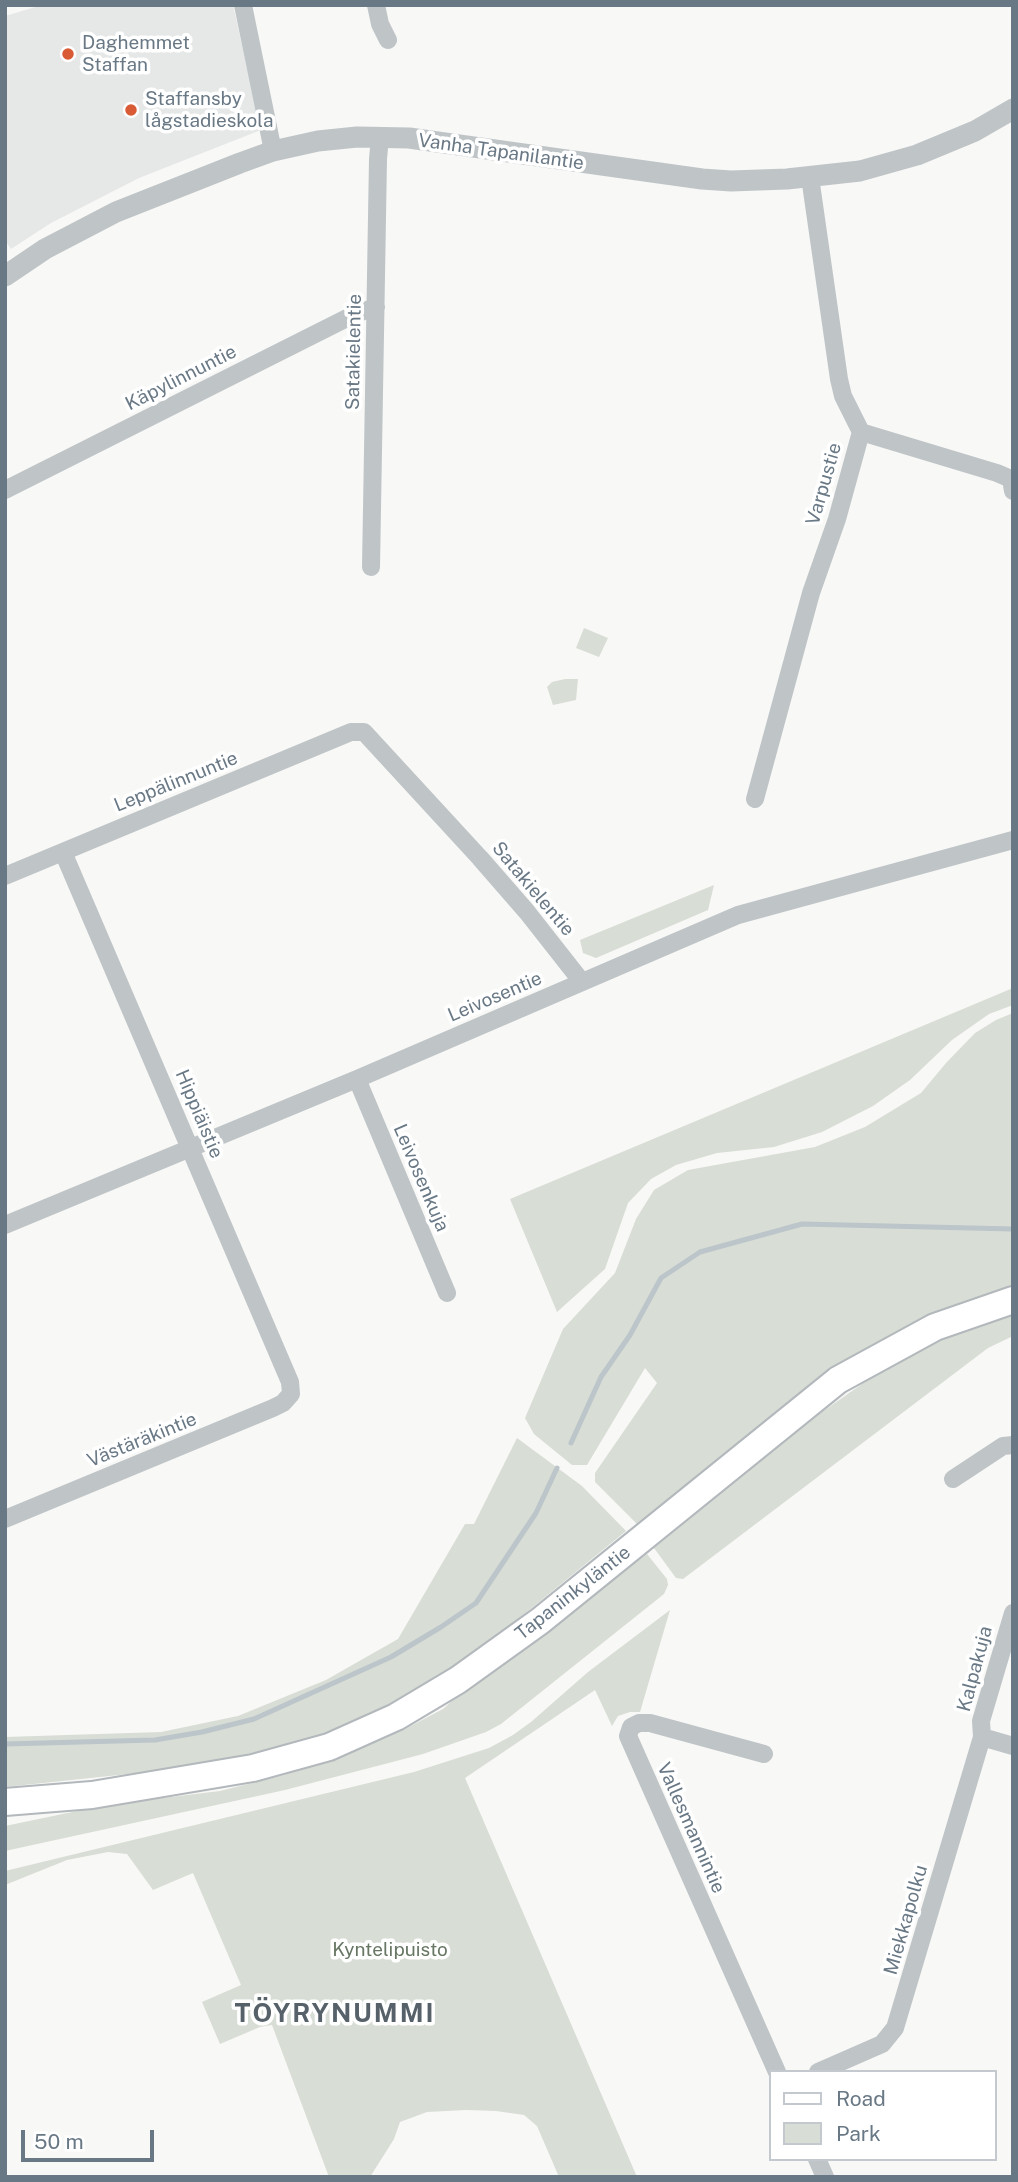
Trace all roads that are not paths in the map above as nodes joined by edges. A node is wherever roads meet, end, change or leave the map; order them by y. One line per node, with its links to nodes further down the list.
1 (243, 5): 6 (street)
2 (376, 5): 3 (street)
3 (388, 40)
4 (1013, 109): 7 (street, Vanha Tapanilantie)
5 (380, 137): 6 (street, Vanha Tapanilantie); 7 (street, Vanha Tapanilantie); 9 (street, Satakielentie)
6 (273, 151): 8 (street, Vanha Tapanilantie)
7 (810, 177): 10 (street, Varpustie)
8 (5, 276)
9 (376, 307): 12 (street, Käpylinnuntie); 13 (street, Satakielentie)
10 (861, 432): 11 (street); 15 (street, Varpustie)
11 (1012, 483)
12 (5, 490)
13 (371, 567)
14 (364, 732): 17 (street, Leppälinnuntie); 19 (street, Satakielentie)
15 (755, 799)
16 (1013, 840): 19 (street, Leivosentie)
17 (63, 852): 18 (street, Leppälinnuntie); 21 (street, Hippiäistie)
18 (5, 876)
19 (582, 982): 20 (street, Leivosentie)
20 (357, 1079): 21 (street, Leivosentie); 23 (street, Leivosenkuja)
21 (191, 1149): 22 (street, Leivosentie); 25 (street, Hippiäistie)
22 (5, 1225)
23 (447, 1293)
24 (1013, 1300): 33 (main road, Tapaninkyläntie)
25 (291, 1394): 28 (street, Västäräkintie)
26 (1013, 1446): 27 (street)
27 (953, 1479)
28 (5, 1519)
29 (1013, 1613): 30 (street, Kalpakuja)
30 (982, 1737): 31 (street); 37 (street, Miekkapolku)
31 (1013, 1746)
32 (764, 1754): 36 (street, Vallesmannintie)
33 (92, 1795): 34 (main road, Tapaninkyläntie); 35 (main road, Tapaninkyläntie)
34 (5, 1802)
35 (5, 1821)
36 (775, 2070)
37 (823, 2070)
38 (818, 2161): 39 (street)
39 (825, 2177)

